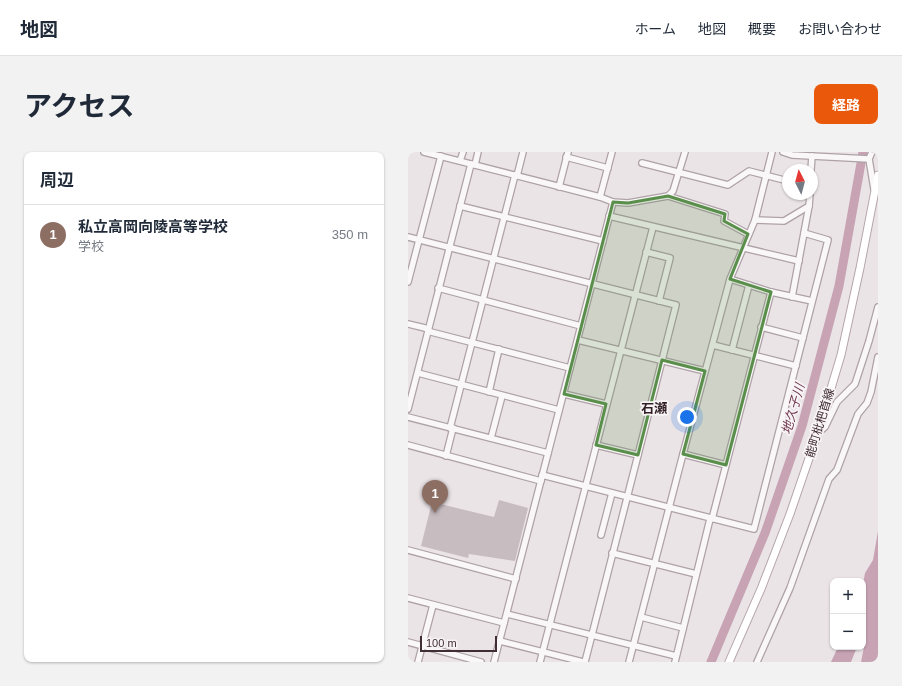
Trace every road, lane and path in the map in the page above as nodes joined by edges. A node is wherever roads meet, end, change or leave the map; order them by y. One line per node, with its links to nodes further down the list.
1 (424, 152): 11 (street)
2 (463, 152): 15 (street)
3 (478, 152): 18 (street)
4 (523, 152): 23 (street)
5 (612, 152): 19 (street)
6 (685, 152): 20 (street)
7 (772, 152): 21 (street)
8 (783, 152): 10 (street)
9 (872, 152): 14 (street)
10 (792, 153): 13 (street)
11 (438, 154): 15 (street); 40 (street)
12 (567, 154): 19 (street); 25 (street)
13 (812, 156): 14 (street); 17 (street)
14 (869, 159): 26 (street)
15 (460, 162): 18 (street)
16 (642, 163): 20 (street)
17 (811, 164)
18 (473, 165): 23 (street); 31 (street)
19 (608, 168): 28 (street)
20 (678, 172): 21 (street); 27 (street)
21 (766, 175): 24 (street); 35 (street)
22 (878, 175): 26 (main road, 能町枇杷首線)
23 (516, 176): 25 (street); 33 (street)
24 (782, 179)
25 (559, 187): 28 (street)
26 (874, 194): 87 (main road, 能町枇杷首線)
27 (668, 196): 30 (street); 38 (street)
28 (600, 197): 30 (street)
29 (810, 200): 32 (street)
30 (613, 202): 34 (street)
31 (460, 206): 33 (street); 42 (street)
32 (809, 206): 35 (street); 37 (street)
33 (505, 216): 41 (street); 45 (street)
34 (609, 216): 36 (street); 41 (street)
35 (755, 220): 38 (street)
36 (653, 227): 43 (street); 44 (street)
37 (804, 233): 46 (street); 57 (street)
38 (748, 234): 43 (street)
39 (408, 237): 40 (street)
40 (419, 240): 42 (street); 48 (street)
41 (603, 242): 49 (street)
42 (449, 248): 45 (street); 51 (street)
43 (742, 248): 46 (street); 47 (street)
44 (646, 252): 53 (street); 56 (street)
45 (494, 259): 49 (street); 55 (street)
46 (799, 261): 54 (street)
47 (730, 279): 50 (street); 67 (street)
48 (408, 282)
49 (592, 284): 53 (street); 61 (street)
50 (749, 285): 52 (street); 70 (street)
51 (438, 288): 55 (street); 63 (street)
52 (771, 292): 54 (street); 62 (street)
53 (634, 295): 56 (street); 69 (street)
54 (792, 297): 57 (street)
55 (483, 301): 61 (street); 66 (street)
56 (659, 301): 73 (street)
57 (812, 301): 64 (street)
58 (878, 307): 59 (street)
59 (877, 323): 87 (street)
60 (408, 324): 63 (street)
61 (581, 326): 65 (street)
62 (761, 327): 64 (street); 71 (street)
63 (428, 330): 66 (street); 77 (street)
64 (803, 338): 74 (street)
65 (578, 340): 69 (street); 75 (street)
66 (472, 342): 68 (street); 78 (street)
67 (713, 345): 70 (street); 76 (street)
68 (499, 349): 75 (street); 79 (street)
69 (620, 350): 73 (street); 82 (street)
70 (732, 350): 71 (street)
71 (755, 356): 74 (street); 95 (street)
72 (878, 357): 129 (street)
73 (662, 360): 76 (street); 93 (street)
74 (796, 366): 101 (street)
75 (570, 368): 80 (street)
76 (705, 371): 92 (street)
77 (418, 373): 78 (street); 83 (street)
78 (461, 385): 79 (street); 86 (street)
79 (489, 392): 81 (street)
80 (564, 394): 82 (street); 84 (street)
81 (502, 396): 84 (street); 88 (street)
82 (606, 404): 90 (street)
83 (408, 409)
84 (559, 410): 91 (street)
85 (408, 417): 86 (street)
86 (451, 428): 88 (street); 94 (street)
87 (816, 435): 128 (main road, 能町枇杷首線)
88 (492, 438): 91 (street)
89 (408, 445): 94 (street)
90 (596, 445): 93 (street); 97 (street)
91 (548, 453): 96 (street)
92 (683, 454): 95 (street); 100 (street)
93 (638, 455): 99 (street)
94 (446, 456): 96 (street)
95 (726, 465): 101 (street)
96 (541, 478): 97 (street); 107 (street)
97 (584, 486): 98 (street); 113 (street)
98 (612, 493): 99 (street); 102 (street)
99 (627, 497): 100 (street); 104 (street)
100 (669, 508): 101 (street); 105 (street)
101 (711, 519): 106 (street)
102 (602, 534)
103 (408, 550): 107 (street)
104 (612, 553): 105 (street); 115 (street)
105 (655, 563): 106 (street); 111 (street)
106 (696, 574): 114 (street)
107 (516, 579): 110 (street)
108 (408, 598): 109 (street)
109 (433, 605): 112 (street); 118 (street)
110 (507, 614): 112 (street); 113 (street)
111 (641, 617): 114 (street); 119 (street)
112 (504, 623): 116 (street)
113 (550, 624): 115 (street); 120 (street)
114 (683, 628): 121 (street)
115 (592, 634): 119 (street); 126 (street)
116 (500, 641): 120 (street); 124 (street)
117 (408, 642): 118 (street)
118 (422, 646): 122 (street); 123 (street)
119 (634, 646): 121 (street); 127 (street)
120 (542, 652): 125 (street); 126 (street)
121 (676, 659)
122 (418, 662)
123 (481, 662)
124 (494, 662)
125 (540, 662)
126 (584, 662)
127 (629, 662)
128 (729, 662)
129 (757, 662)

